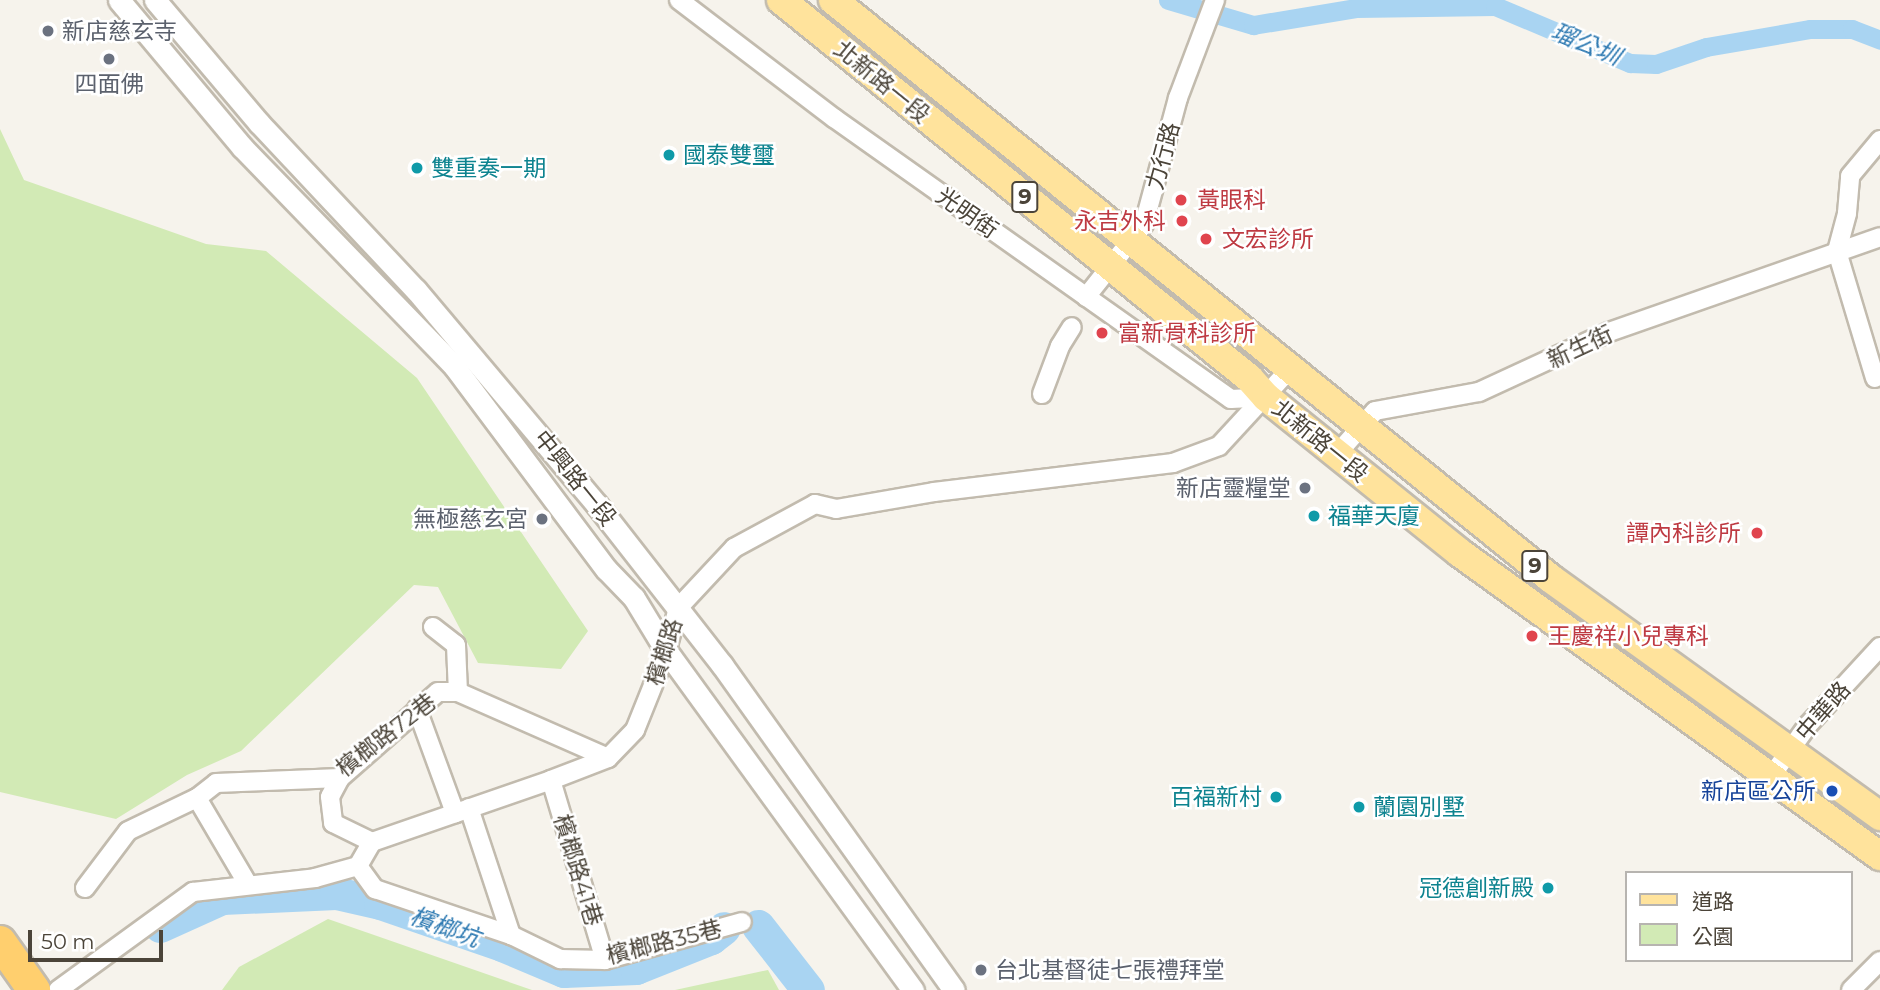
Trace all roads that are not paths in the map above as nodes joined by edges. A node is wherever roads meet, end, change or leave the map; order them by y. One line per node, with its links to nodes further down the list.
1 (119, 0): 23 (street, 中興路一段)
2 (155, 0): 20 (street, 中興路一段)
3 (679, 0): 12 (street, 光明街)
4 (780, 0): 11 (main road, 北新路一段 / 9)
5 (833, 0): 9 (main road, 北新路一段 / 9)
6 (1215, 1): 9 (street, 力行路)
7 (1880, 140): 10 (street)
8 (1880, 237): 10 (street, 新生街)
9 (1133, 242): 11 (street, 力行路); 14 (main road, 北新路一段 / 9)
10 (1837, 251): 15 (street); 18 (street, 新生街)
11 (1112, 267): 12 (street, 力行路); 17 (main road, 北新路一段 / 9)
12 (1086, 297): 17 (street, 光明街)
13 (1072, 327): 16 (street)
14 (1290, 369): 17 (street, 檳榔路); 18 (main road, 北新路一段 / 9)
15 (1875, 378)
16 (1042, 394)
17 (1266, 397): 19 (main road, 北新路一段 / 9); 20 (street, 檳榔路)
18 (1360, 424): 19 (street, 新生街); 26 (main road, 北新路一段 / 9)
19 (1337, 454): 29 (main road, 北新路一段 / 9)
20 (678, 608): 23 (street, 檳榔路); 47 (street, 中興路一段)
21 (433, 626): 24 (street)
22 (1880, 647): 26 (street, 中華路)
23 (666, 649): 27 (street, 檳榔路); 46 (street, 中興路一段)
24 (458, 691): 25 (street, 檳榔路72巷); 27 (street, 檳榔路72巷)
25 (418, 709): 28 (street, 檳榔路72巷); 32 (street)
26 (1790, 751): 29 (street, 中華路); 33 (main road, 北新路一段 / 9)
27 (608, 758): 30 (street, 檳榔路)
28 (340, 778): 31 (street, 檳榔路72巷); 34 (street)
29 (1770, 778): 35 (main road, 北新路一段 / 9)
30 (551, 780): 32 (street, 檳榔路); 42 (street, 檳榔路41巷)
31 (197, 798): 37 (street); 38 (street, 檳榔路72巷)
32 (462, 811): 34 (street, 檳榔路); 40 (street)
33 (1880, 816)
34 (372, 842): 36 (street)
35 (1880, 856)
36 (358, 866): 37 (street); 40 (street, 檳榔路35巷)
37 (247, 883): 45 (street)
38 (85, 888)
39 (742, 922): 42 (street, 檳榔路35巷)
40 (511, 935): 42 (street, 檳榔路35巷)
41 (0, 942): 44 (highway)
42 (605, 960)
43 (1880, 961): 48 (street)
44 (34, 990)
45 (58, 990)
46 (913, 990)
47 (954, 990)
48 (1851, 990)

